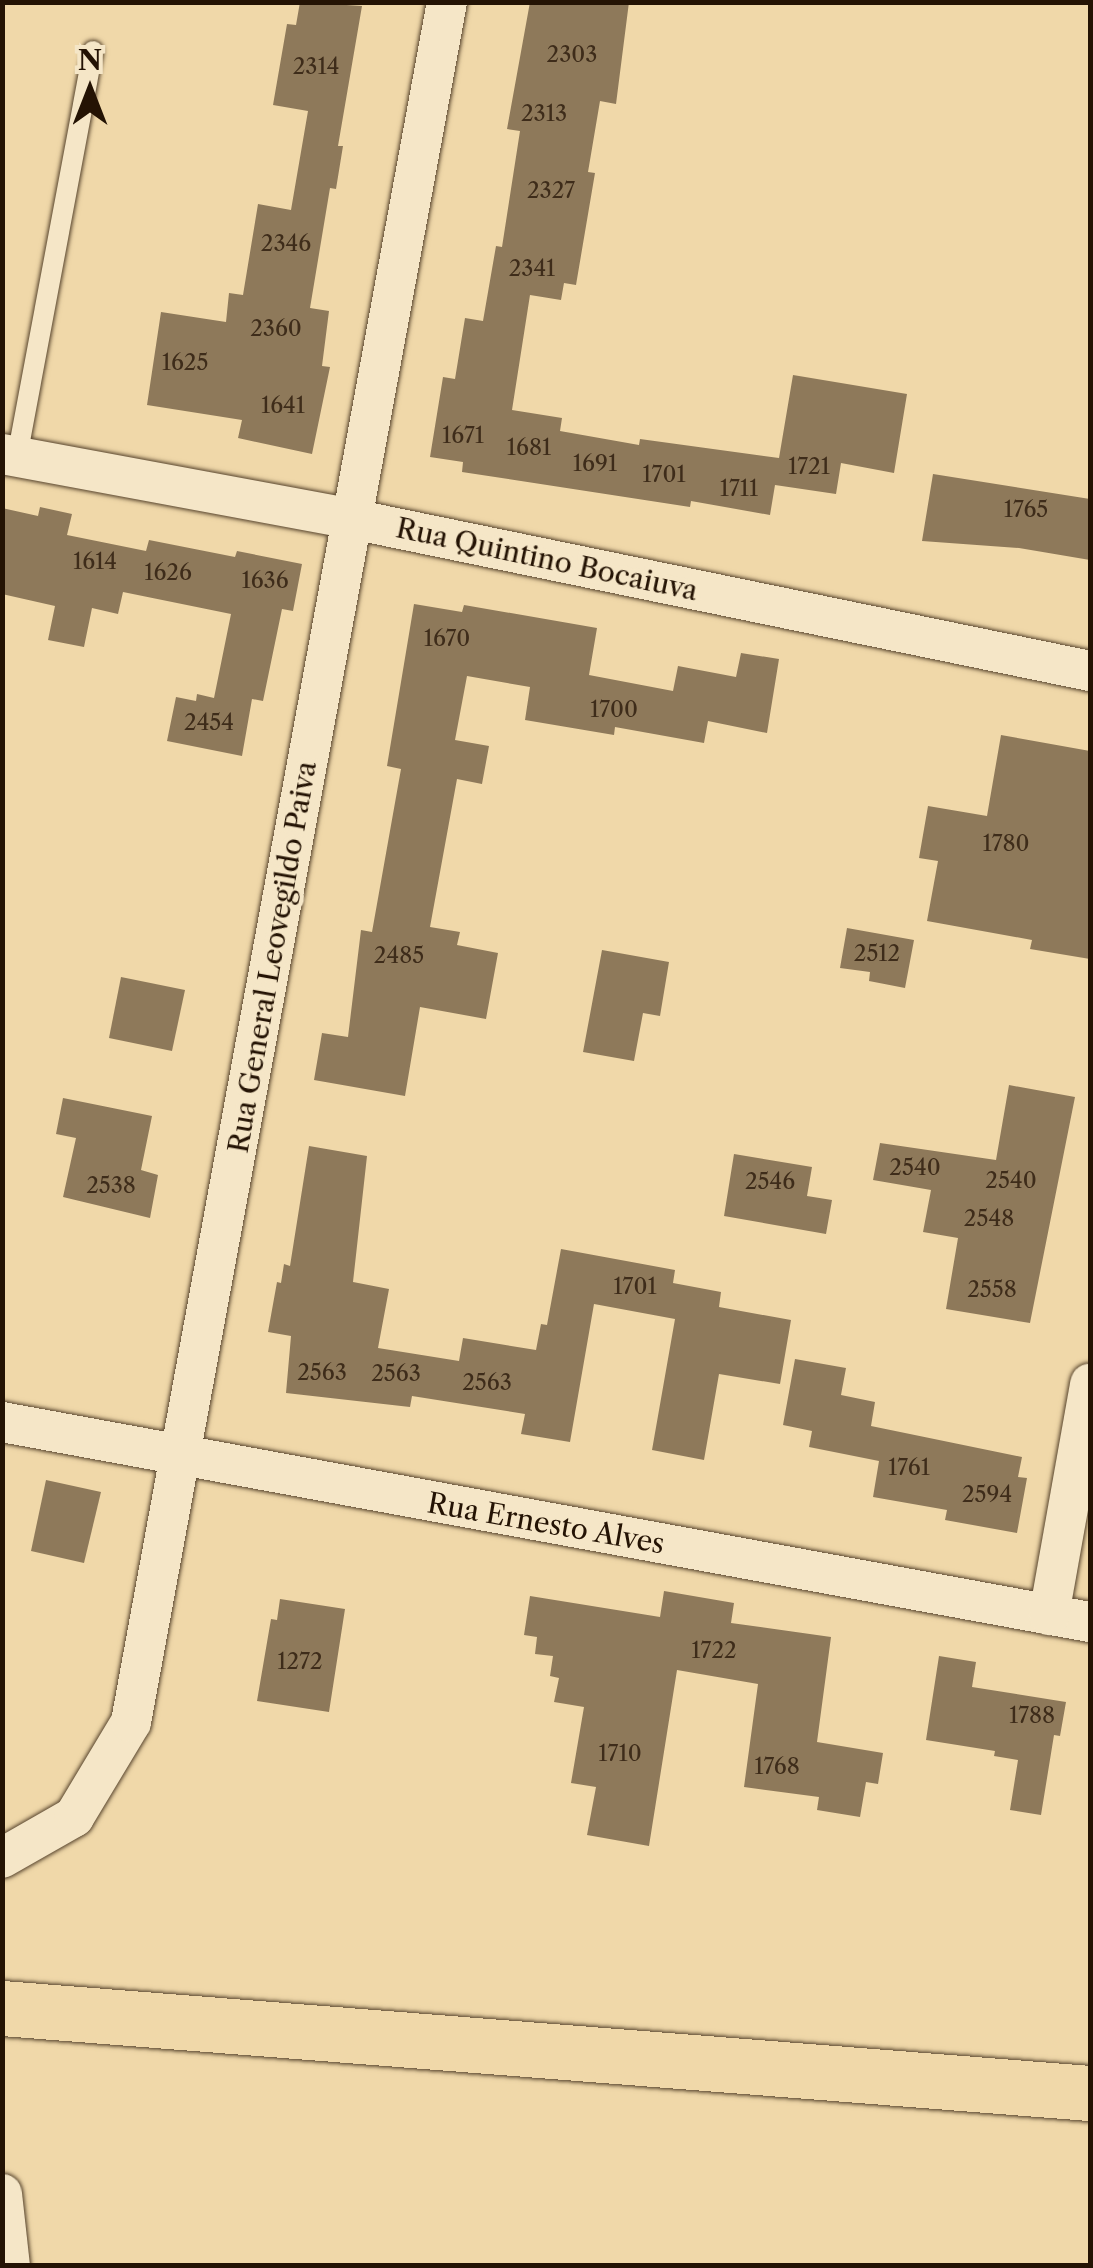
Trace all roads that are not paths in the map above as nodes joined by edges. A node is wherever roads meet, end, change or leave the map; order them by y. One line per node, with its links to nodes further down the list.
1 (447, 2): 4 (street, Rua General Leovegildo Paiva)
2 (93, 51): 3 (lane)
3 (10, 455): 4 (street, Rua Quintino Bocaiuva)
4 (352, 520): 5 (street, Rua Quintino Bocaiuva); 8 (street, Rua General Leovegildo Paiva)
5 (1090, 671)
6 (1090, 1384): 9 (street)
7 (2, 1422): 8 (street, Rua Ernesto Alves)
8 (181, 1456): 9 (street, Rua Ernesto Alves); 11 (street, Rua General Leovegildo Paiva)
9 (1049, 1616): 10 (street, Rua Ernesto Alves)
10 (1090, 1622)
11 (2, 1858)
12 (2, 2008): 13 (highway)
13 (1090, 2093)
14 (2, 2194): 15 (street)
15 (10, 2266)

